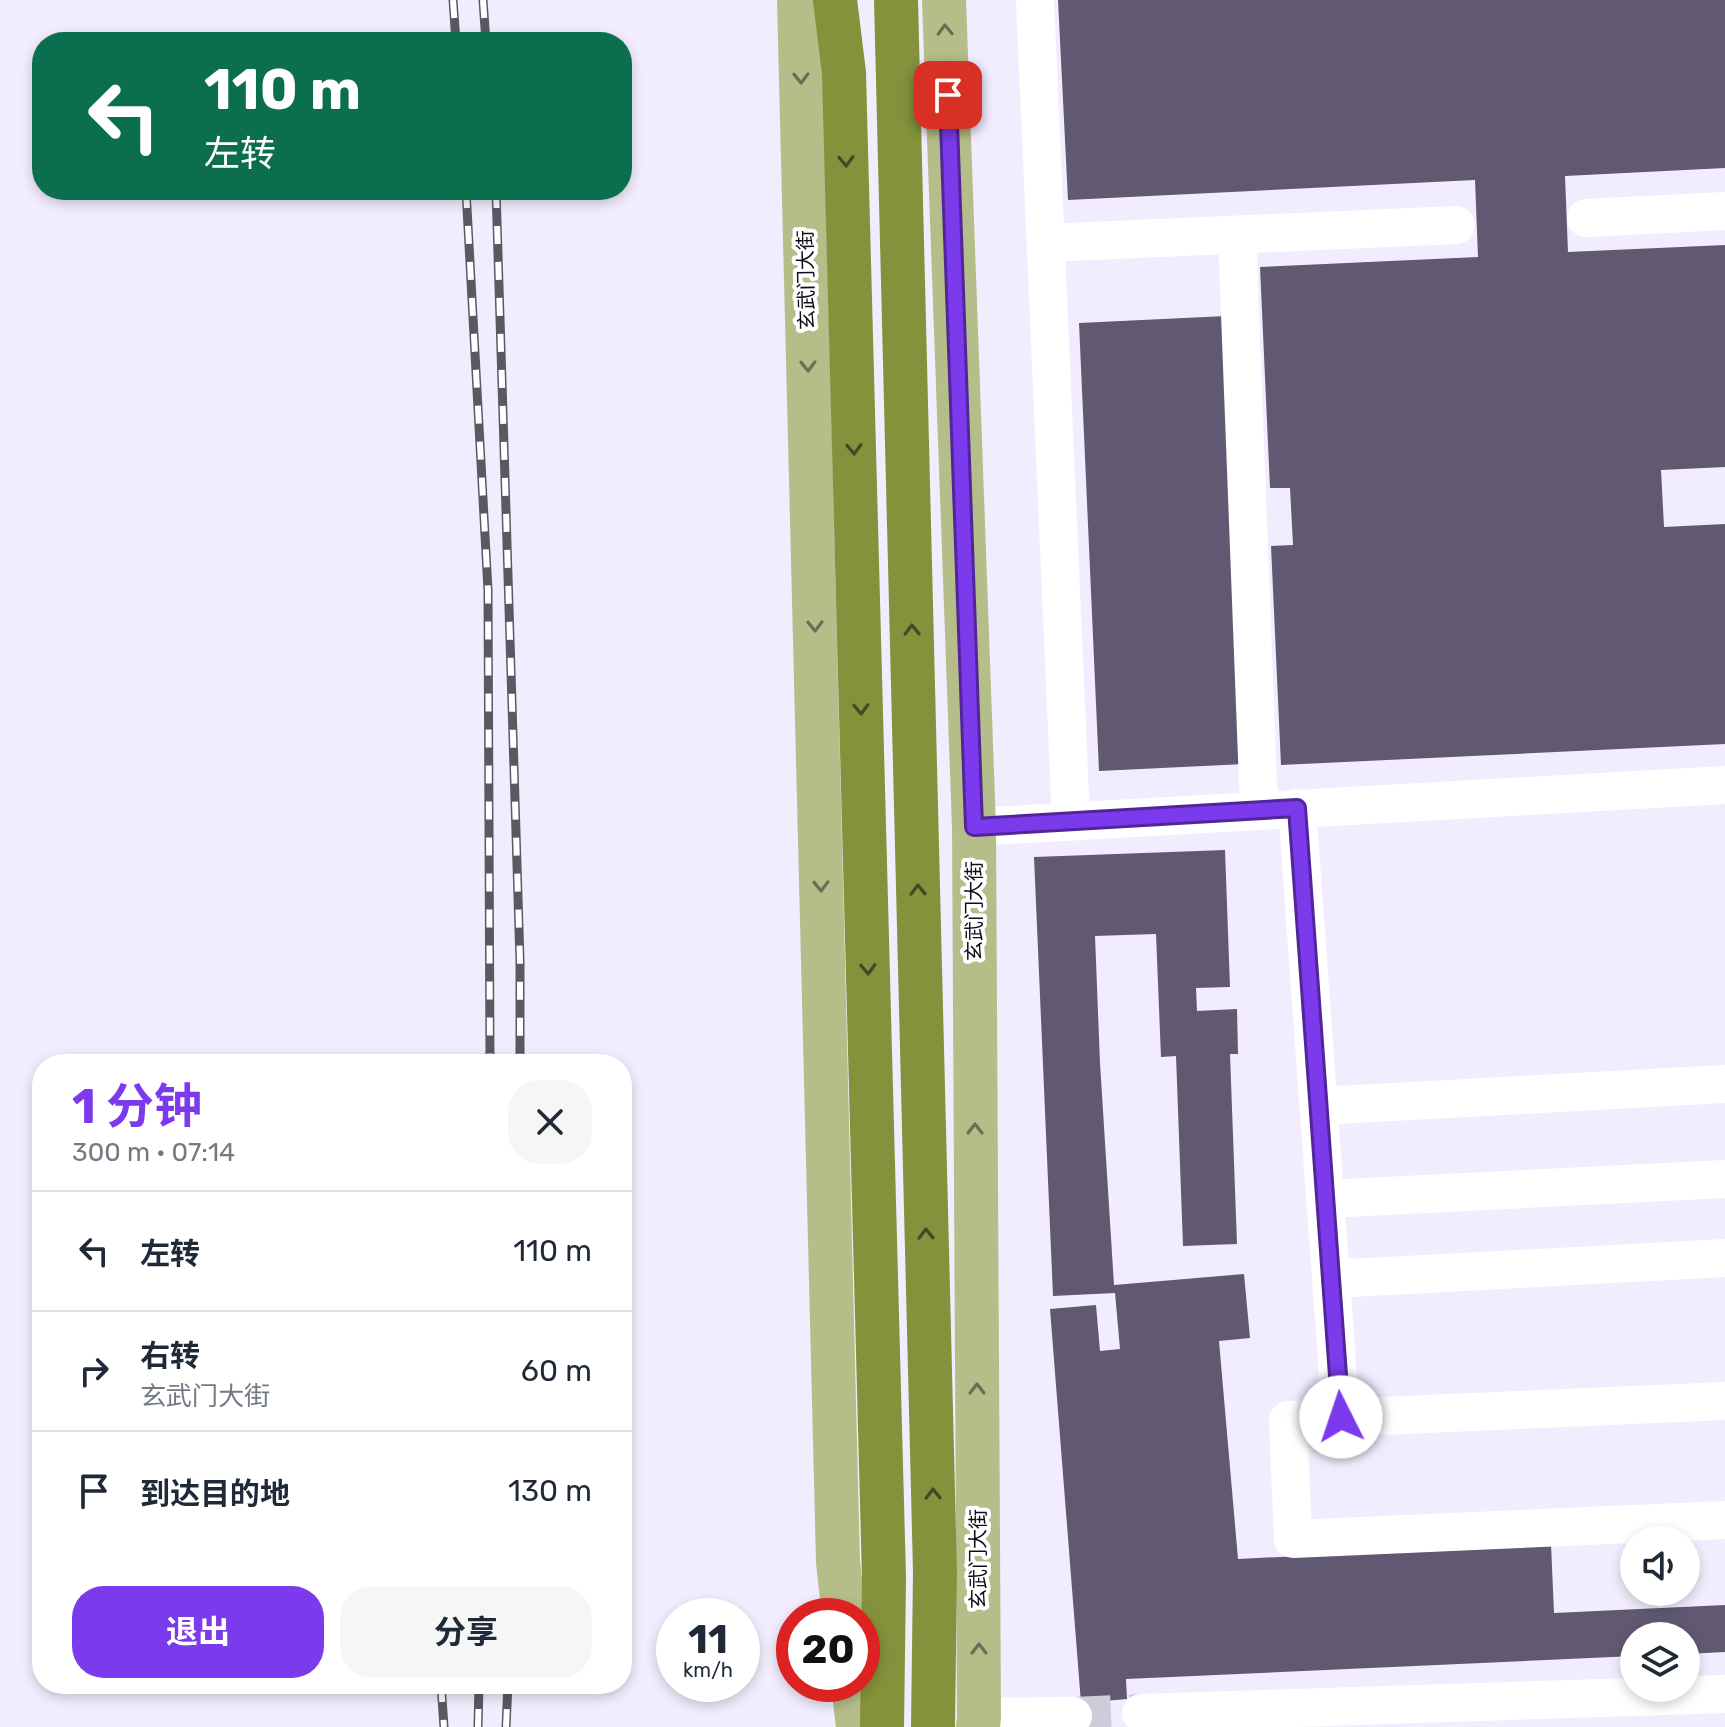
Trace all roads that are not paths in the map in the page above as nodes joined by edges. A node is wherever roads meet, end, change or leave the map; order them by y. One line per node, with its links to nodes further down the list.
1 (799, 0): 26 (main road, 玄武门大街, one-way to 26)
2 (835, 0): 33 (highway, one-way to 33)
3 (896, 0): 34 (highway, one-way to 3)
4 (944, 0): 15 (main road, 玄武门大街, one-way to 4)
5 (1035, 0): 10 (lane)
6 (1725, 211): 7 (lane)
7 (1586, 218)
8 (1456, 225): 9 (lane)
9 (1237, 235): 10 (lane); 13 (lane)
10 (1046, 243): 14 (lane)
11 (1725, 785): 12 (lane)
12 (1297, 808): 13 (lane); 17 (lane)
13 (1259, 810): 14 (lane)
14 (1071, 820): 15 (lane)
15 (974, 827): 31 (main road, 玄武门大街, one-way to 15)
16 (1725, 1084): 17 (lane)
17 (1318, 1106): 19 (lane)
18 (1725, 1179): 19 (lane)
19 (1325, 1199): 21 (lane)
20 (1725, 1258): 21 (lane)
21 (1331, 1279): 24 (lane)
22 (1725, 1401): 23 (lane); 24 (lane)
23 (1725, 1415)
24 (1341, 1417): 25 (lane)
25 (1725, 1520)
26 (842, 1598)
27 (1725, 1694): 29 (lane)
28 (855, 1702): 32 (main road)
29 (1141, 1713)
30 (1073, 1716): 31 (lane)
31 (978, 1722)
32 (858, 1727)
33 (882, 1727)
34 (933, 1727)

